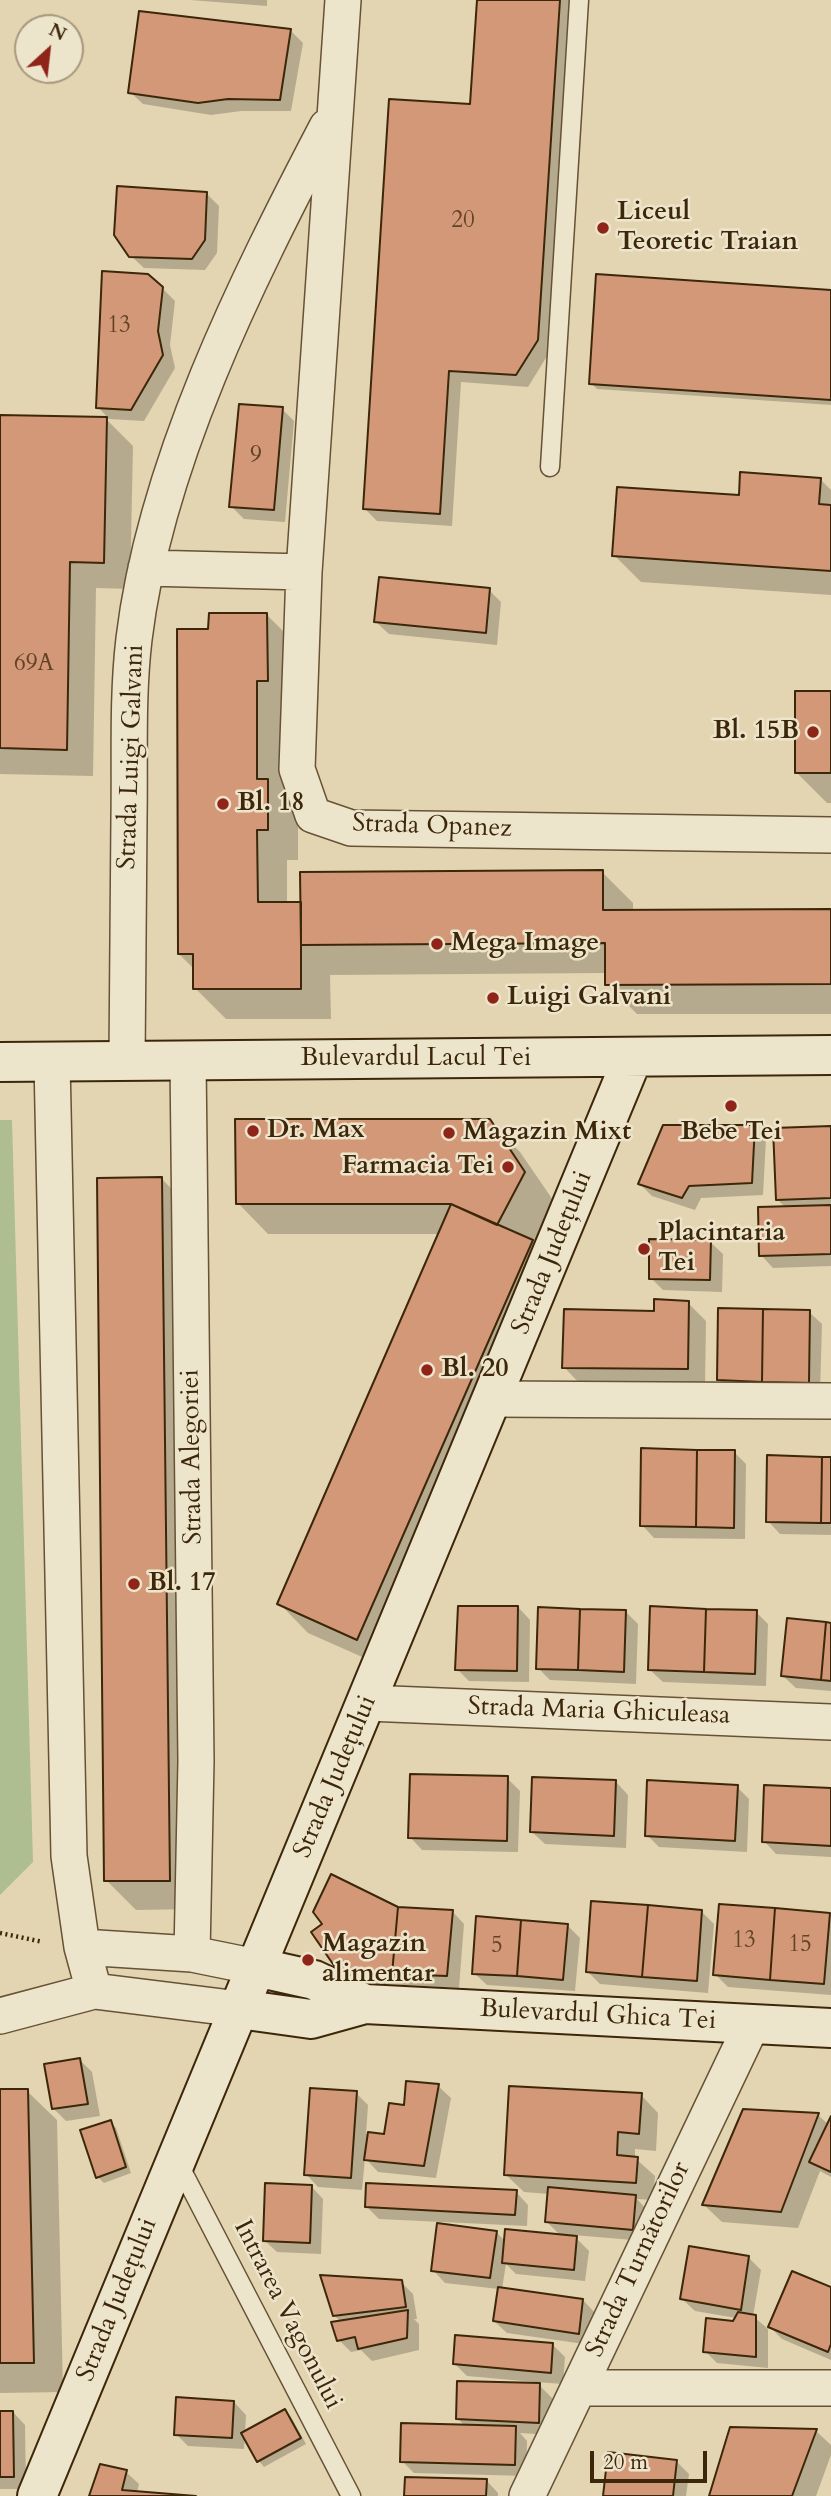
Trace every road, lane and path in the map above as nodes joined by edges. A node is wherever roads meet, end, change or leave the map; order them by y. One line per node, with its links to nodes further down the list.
1 (343, 0): 3 (street, Strada Luigi Galvani)
2 (579, 0): 4 (lane)
3 (334, 115): 5 (street, Strada Luigi Galvani); 6 (street, Strada Luigi Galvani)
4 (550, 467)
5 (146, 568): 6 (street); 10 (street, Strada Luigi Galvani)
6 (304, 572): 7 (street, Strada Opanez)
7 (831, 835)
8 (831, 1055): 9 (street, Bulevardul Lacul Tei)
9 (633, 1057): 11 (street, Bulevardul Lacul Tei); 14 (street, Strada Județului)
10 (127, 1061): 11 (street, Bulevardul Lacul Tei); 13 (street, Bulevardul Lacul Tei)
11 (188, 1061): 19 (street, Strada Alegoriei)
12 (0, 1062): 13 (street, Bulevardul Lacul Tei)
13 (52, 1062): 18 (street)
14 (493, 1399): 15 (street); 16 (street, Strada Județului)
15 (831, 1401)
16 (368, 1703): 17 (street, Strada Maria Ghiculeasa); 20 (street, Strada Județului)
17 (831, 1721)
18 (82, 1947): 19 (street); 21 (street)
19 (192, 1954): 20 (street)
20 (256, 1967): 22 (street, Bulevardul Ghica Tei); 23 (street, Strada Județului)
21 (94, 1991): 23 (street); 24 (street)
22 (365, 2004): 23 (street, Bulevardul Ghica Tei); 25 (street, Bulevardul Ghica Tei)
23 (239, 2009): 27 (street, Strada Județului)
24 (0, 2016)
25 (752, 2024): 26 (street, Bulevardul Ghica Tei); 28 (street, Strada Turnătorilor)
26 (831, 2028)
27 (176, 2158): 30 (street, Strada Județului); 31 (lane, Intrarea Vagonului)
28 (579, 2388): 29 (street); 32 (street, Strada Turnătorilor)
29 (831, 2388)
30 (37, 2496)
31 (351, 2496)
32 (527, 2496)

